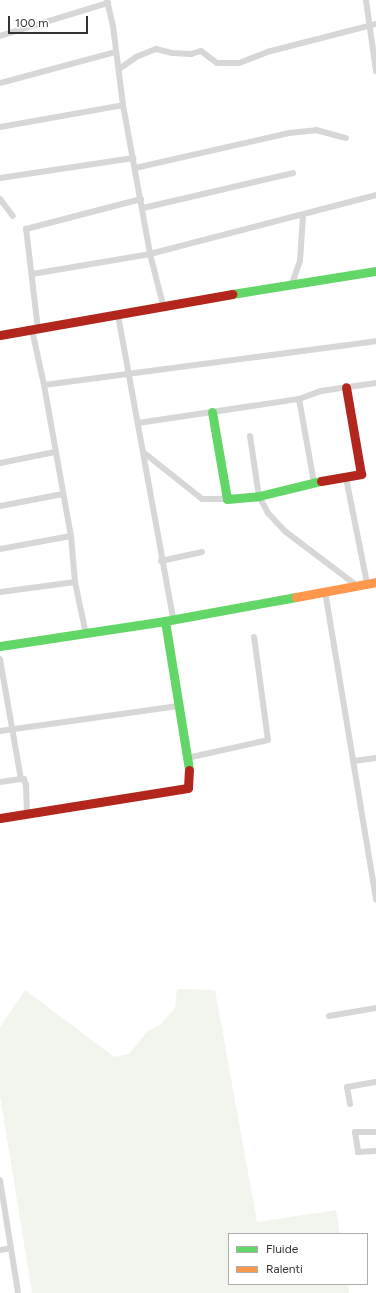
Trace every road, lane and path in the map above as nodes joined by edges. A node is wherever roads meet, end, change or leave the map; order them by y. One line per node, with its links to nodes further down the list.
1 (366, 0): 4 (street)
2 (107, 2): 5 (street); 6 (street)
3 (376, 24): 4 (street)
4 (368, 26): 7 (street); 8 (street)
5 (0, 36)
6 (116, 52): 7 (street); 9 (street)
7 (119, 69): 10 (street)
8 (376, 70)
9 (0, 83)
10 (123, 105): 11 (street); 13 (street)
11 (0, 126)
12 (346, 138): 14 (street)
13 (134, 158): 14 (street); 16 (street)
14 (135, 168): 19 (street)
15 (293, 173): 20 (street)
16 (0, 178)
17 (376, 195): 21 (street)
18 (0, 199): 22 (street)
19 (142, 199): 20 (street); 25 (street)
20 (143, 208): 23 (street)
21 (303, 215): 23 (street); 26 (street)
22 (13, 216)
23 (150, 254): 25 (street); 27 (street)
24 (376, 271): 26 (street)
25 (32, 274): 29 (street)
26 (292, 284): 27 (street)
27 (163, 305): 28 (street)
28 (118, 315): 29 (street); 32 (street)
29 (35, 329): 30 (street); 34 (street)
30 (0, 335)
31 (376, 341): 32 (street)
32 (127, 374): 34 (street); 38 (street)
33 (376, 383): 35 (street)
34 (44, 385): 40 (street)
35 (346, 387): 36 (street); 43 (street)
36 (299, 399): 37 (street); 44 (street)
37 (212, 412): 38 (street); 47 (street)
38 (138, 423): 41 (street)
39 (250, 436): 46 (street)
40 (55, 452): 42 (street); 45 (street)
41 (143, 452): 47 (street); 52 (street)
42 (0, 463)
43 (346, 478): 44 (street); 54 (street)
44 (314, 483): 46 (street)
45 (63, 494): 48 (street); 49 (street)
46 (260, 496): 47 (street); 55 (street)
47 (227, 499)
48 (0, 506)
49 (71, 536): 50 (street); 53 (street)
50 (0, 549)
51 (202, 552): 52 (street)
52 (161, 561): 58 (street)
53 (75, 582): 57 (street); 59 (street)
54 (372, 582): 55 (street)
55 (356, 585): 56 (street)
56 (325, 591): 58 (street); 68 (street)
57 (0, 592)
58 (169, 620): 59 (street); 63 (street)
59 (86, 634): 61 (street)
60 (254, 637): 66 (street)
61 (0, 646)
62 (0, 659): 64 (street)
63 (178, 706): 64 (street); 66 (street)
64 (14, 729): 65 (street); 69 (street)
65 (0, 731)
66 (187, 758): 71 (street)
67 (376, 758): 68 (street)
68 (354, 761): 73 (street)
69 (21, 779): 70 (street); 71 (street)
70 (0, 782)
71 (27, 814): 72 (street)
72 (0, 818)
73 (376, 900)
74 (376, 1008): 75 (street)
75 (329, 1016)
76 (376, 1082): 77 (street)
77 (350, 1104)
78 (376, 1132): 79 (street)
79 (376, 1151)
80 (0, 1180): 81 (street)
81 (11, 1248): 82 (street); 83 (street)
82 (0, 1250)
83 (18, 1293)

